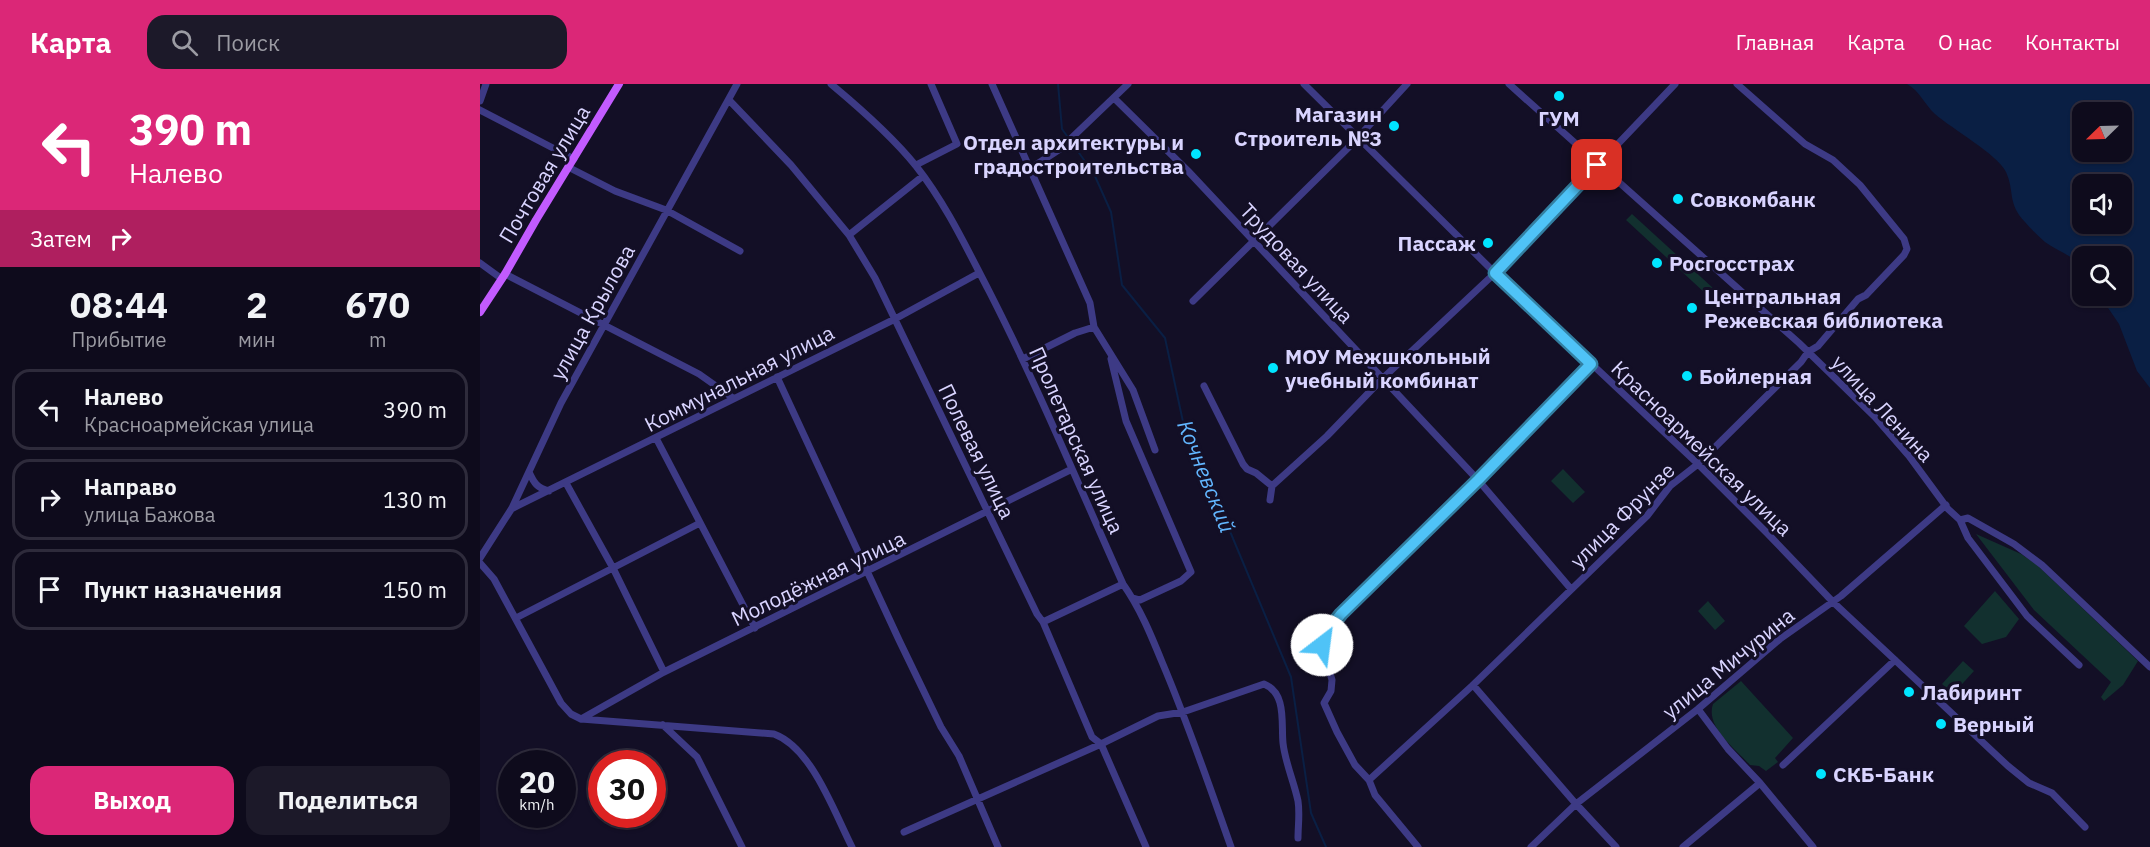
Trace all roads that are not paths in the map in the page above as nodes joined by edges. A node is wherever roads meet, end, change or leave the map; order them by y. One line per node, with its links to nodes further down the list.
1 (486, 84): 15 (street)
2 (619, 84): 18 (main road, Почтовая улица)
3 (737, 84): 14 (street, улица Крылова)
4 (831, 84): 19 (street, Пролетарская улица)
5 (931, 84): 19 (street)
6 (992, 84): 22 (street)
7 (1128, 84): 13 (street)
8 (1304, 84): 17 (street, Красноармейская улица)
9 (1407, 84): 17 (street)
10 (1509, 84): 20 (street, улица Ленина)
11 (1675, 84): 20 (street)
12 (1737, 84): 37 (street, улица Фрунзе)
13 (1114, 98): 22 (street); 26 (street, Трудовая улица)
14 (729, 99): 24 (street, улица Крылова); 25 (street, Полевая улица)
15 (480, 101)
16 (480, 110): 18 (street)
17 (1358, 137): 26 (street); 30 (street, Красноармейская улица)
18 (574, 159): 21 (main road, Почтовая улица)
19 (916, 165): 23 (street, Пролетарская улица)
20 (1597, 165): 30 (street); 37 (street, улица Ленина)
21 (568, 167): 24 (street); 31 (main road, Почтовая улица)
22 (1030, 168): 36 (street)
23 (923, 176): 25 (street); 29 (street, Пролетарская улица)
24 (666, 210): 27 (street); 35 (street, улица Крылова)
25 (849, 235): 34 (street, Полевая улица)
26 (1254, 240): 32 (street); 42 (street, Трудовая улица)
27 (740, 251)
28 (480, 263): 31 (street)
29 (979, 273): 34 (street, Коммунальная улица); 39 (street, Пролетарская улица)
30 (1495, 273): 40 (street, Красноармейская улица); 42 (street)
31 (504, 277): 33 (main road, Почтовая улица); 35 (street)
32 (1193, 301)
33 (480, 312)
34 (895, 319): 41 (street, Коммунальная улица); 57 (street, Полевая улица)
35 (604, 324): 44 (street); 49 (street, улица Крылова)
36 (1094, 327): 38 (street); 39 (street)
37 (1808, 352): 47 (street, улица Фрунзе); 55 (street, улица Ленина)
38 (1110, 354): 46 (street); 66 (street)
39 (1023, 359): 48 (street, Пролетарская улица)
40 (1591, 364): 47 (street, Красноармейская улица); 50 (street)
41 (777, 377): 44 (street, Коммунальная улица); 63 (street)
42 (1382, 379): 50 (street, Трудовая улица); 52 (street)
43 (1204, 386): 52 (street)
44 (733, 398): 45 (street, Коммунальная улица)
45 (656, 438): 51 (street, Коммунальная улица); 59 (street)
46 (1155, 450)
47 (1698, 464): 65 (street, улица Фрунзе); 67 (street, Красноармейская улица)
48 (1072, 469): 57 (street, Молодёжная улица); 64 (street, Пролетарская улица)
49 (529, 472): 53 (street); 56 (street, улица Крылова)
50 (1478, 480): 65 (street, Трудовая улица); 82 (street)
51 (566, 483): 53 (street, Коммунальная улица); 62 (street)
52 (1272, 486): 54 (street)
53 (549, 491): 56 (street, Коммунальная улица)
54 (1270, 500)
55 (1946, 505): 58 (street, улица Ленина); 67 (street, улица Мичурина)
56 (512, 508): 60 (street, улица Крылова)
57 (988, 512): 63 (street, Молодёжная улица); 69 (street, Полевая улица)
58 (1960, 520): 72 (street, улица Ленина); 73 (street, улица Ленина)
59 (700, 523): 62 (street); 70 (street)
60 (480, 558)
61 (480, 563): 68 (street)
62 (613, 568): 68 (street); 74 (street)
63 (868, 571): 70 (street, Молодёжная улица); 84 (street)
64 (1123, 584): 66 (street, Пролетарская улица); 69 (street)
65 (1571, 589): 75 (street, улица Фрунзе)
66 (1133, 598): 77 (street, Пролетарская улица)
67 (1833, 602): 71 (street, Красноармейская улица); 76 (street, улица Мичурина)
68 (516, 618): 78 (street)
69 (1043, 622): 80 (street, Полевая улица)
70 (755, 628): 74 (street, Молодёжная улица)
71 (1895, 660): 81 (street); 86 (street, Красноармейская улица)
72 (2079, 665)
73 (2150, 667)
74 (664, 672): 78 (street, Молодёжная улица)
75 (1473, 685): 82 (street, улица Фрунзе); 85 (street)
76 (1698, 709): 83 (street); 85 (street, улица Мичурина)
77 (1184, 711): 80 (street); 88 (street); 93 (street, Пролетарская улица)
78 (581, 719): 79 (street)
79 (663, 725): 89 (street); 90 (street)
80 (1101, 744): 84 (street); 92 (street, Полевая улица)
81 (1783, 765)
82 (1369, 780): 94 (street)
83 (1760, 783): 97 (street); 98 (street)
84 (977, 800): 87 (street); 91 (street)
85 (1576, 804): 95 (street, улица Мичурина); 96 (street)
86 (2085, 826)
87 (904, 832)
88 (1298, 838)
89 (742, 847)
90 (852, 847)
91 (998, 847)
92 (1146, 847)
93 (1231, 847)
94 (1418, 847)
95 (1531, 847)
96 (1616, 847)
97 (1683, 847)
98 (1813, 847)

